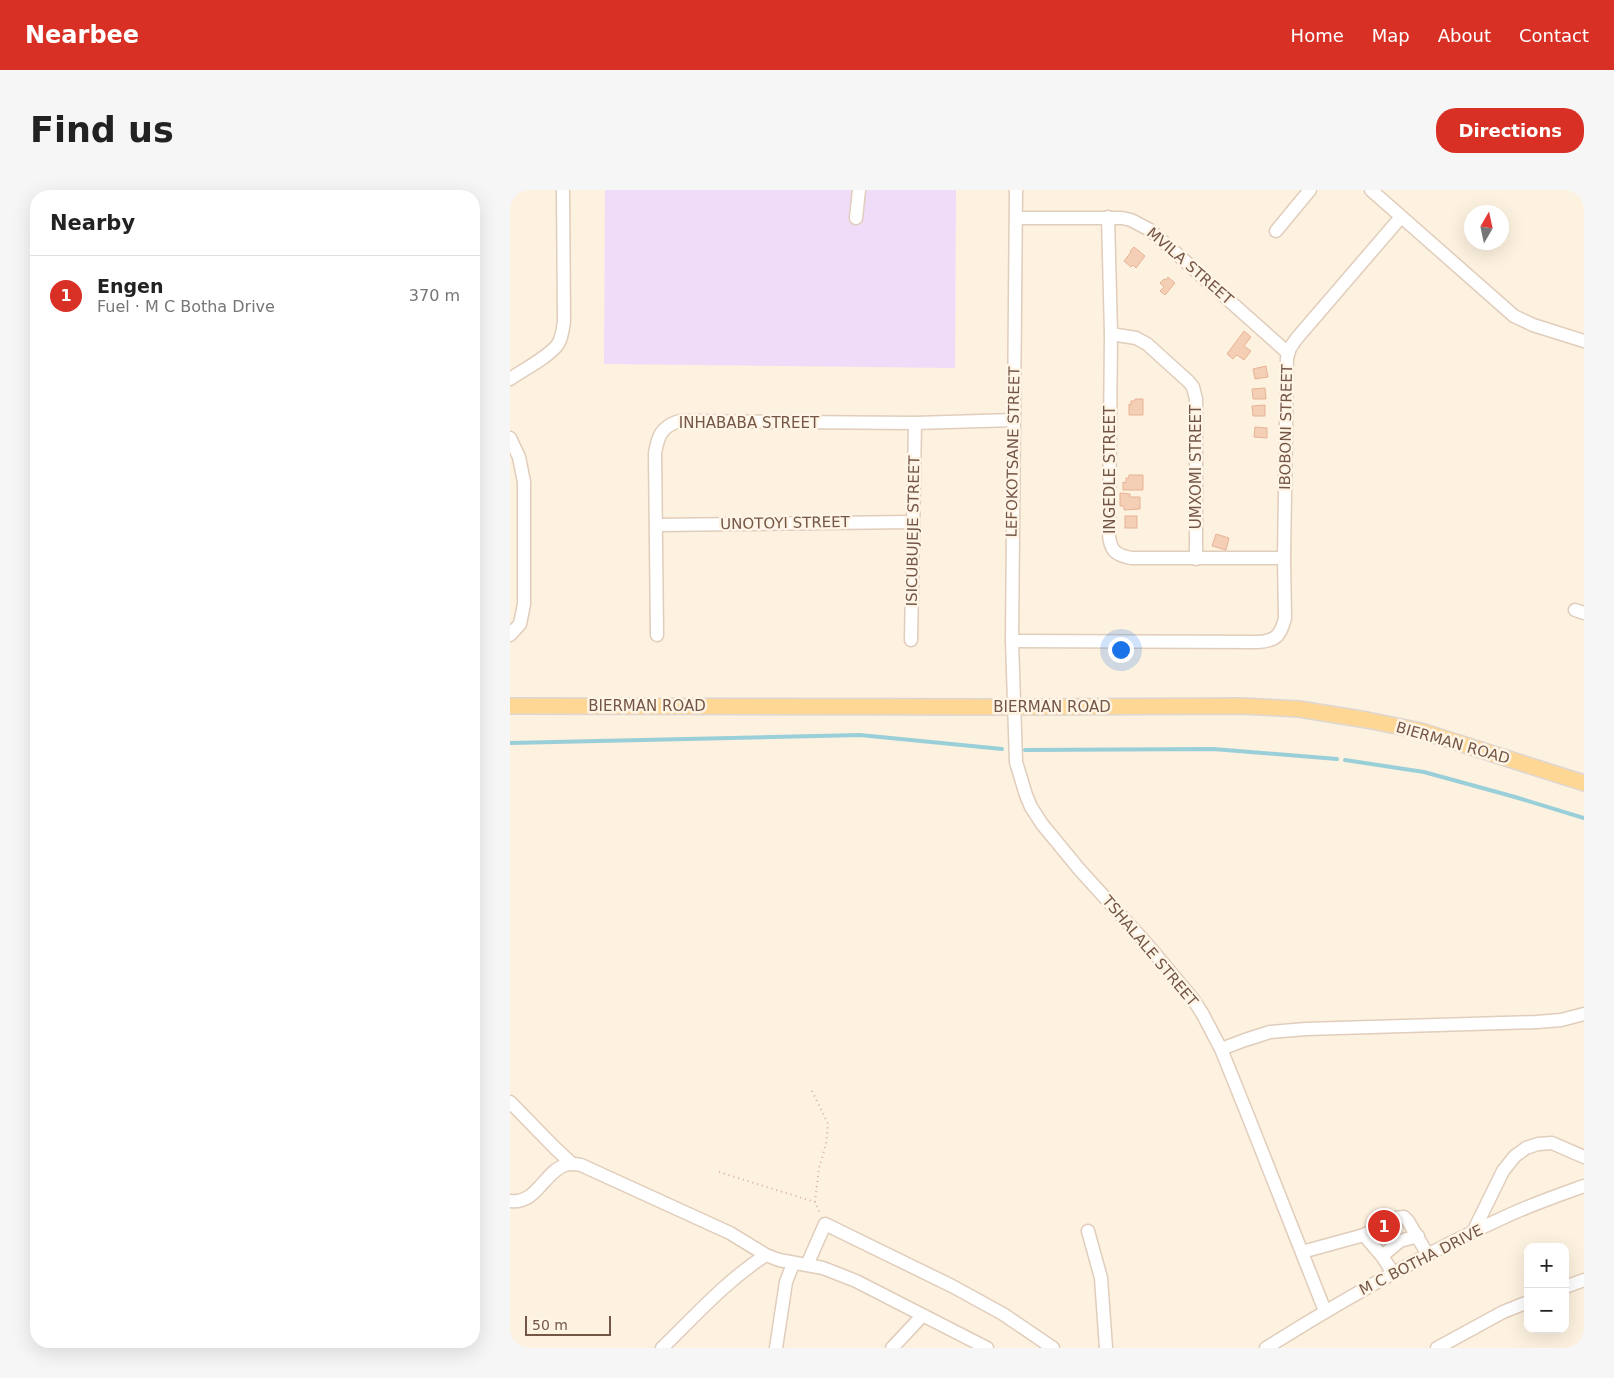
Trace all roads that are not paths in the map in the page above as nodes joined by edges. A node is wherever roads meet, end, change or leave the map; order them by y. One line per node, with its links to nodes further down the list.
1 (563, 190): 14 (street)
2 (859, 190): 8 (street)
3 (1016, 190): 9 (street, LEFOKOTSANE STREET)
4 (1310, 190): 10 (street)
5 (1371, 190): 7 (street)
6 (1108, 217): 9 (street, MVILA STREET); 11 (street, INGEDLE STREET); 13 (street, MVILA STREET)
7 (1401, 217): 12 (street); 13 (street, IBOBONI STREET)
8 (856, 218)
9 (1016, 218): 15 (street, LEFOKOTSANE STREET)
10 (1276, 231)
11 (1111, 334): 21 (street, UMXOMI STREET); 21 (street, INGEDLE STREET)
12 (1584, 341)
13 (1288, 352): 20 (street, IBOBONI STREET)
14 (510, 379)
15 (1014, 420): 16 (street, INHABABA STREET); 25 (street, LEFOKOTSANE STREET)
16 (915, 423): 18 (street, ISICUBUJEJE STREET); 19 (street, INHABABA STREET)
17 (510, 438): 22 (street)
18 (913, 522): 19 (street, UNOTOYI STREET); 24 (street, ISICUBUJEJE STREET)
19 (656, 525): 23 (street, INHABABA STREET)
20 (1284, 558): 21 (street, INGEDLE STREET); 25 (street, IBOBONI STREET)
21 (1196, 559)
22 (510, 635)
23 (657, 635)
24 (911, 640)
25 (1012, 641): 27 (street, LEFOKOTSANE STREET)
26 (510, 706): 27 (main road, BIERMAN ROAD)
27 (1014, 710): 28 (main road, BIERMAN ROAD); 29 (main road, BIERMAN ROAD); 30 (main road, BIERMAN ROAD); 32 (street, TSHALALE STREET)
28 (510, 713)
29 (1584, 783)
30 (1584, 788)
31 (1584, 1014): 32 (street)
32 (1220, 1049): 42 (street, TSHALALE STREET)
33 (510, 1102): 35 (street)
34 (1584, 1156): 39 (street)
35 (572, 1163): 37 (street); 43 (street)
36 (1584, 1186): 39 (street, M C BOTHA DRIVE)
37 (510, 1201)
38 (1088, 1231): 59 (street)
39 (1473, 1232): 44 (street, M C BOTHA DRIVE)
40 (1364, 1235): 41 (street); 42 (street); 45 (street)
41 (1418, 1236): 44 (street); 45 (street)
42 (1302, 1252): 52 (street, TSHALALE STREET)
43 (766, 1255): 46 (street); 54 (street)
44 (1428, 1255): 48 (street, M C BOTHA DRIVE)
45 (1382, 1256): 48 (street)
46 (793, 1264): 47 (street); 55 (street)
47 (807, 1265): 53 (street); 58 (street)
48 (1393, 1273): 52 (street, M C BOTHA DRIVE)
49 (1584, 1280): 50 (street)
50 (1569, 1286)
51 (1524, 1304): 61 (street)
52 (1325, 1311): 60 (street, M C BOTHA DRIVE)
53 (922, 1316): 56 (street); 57 (street)
54 (662, 1348)
55 (776, 1348)
56 (892, 1348)
57 (987, 1348)
58 (1053, 1348)
59 (1106, 1348)
60 (1266, 1348)
61 (1438, 1348)

